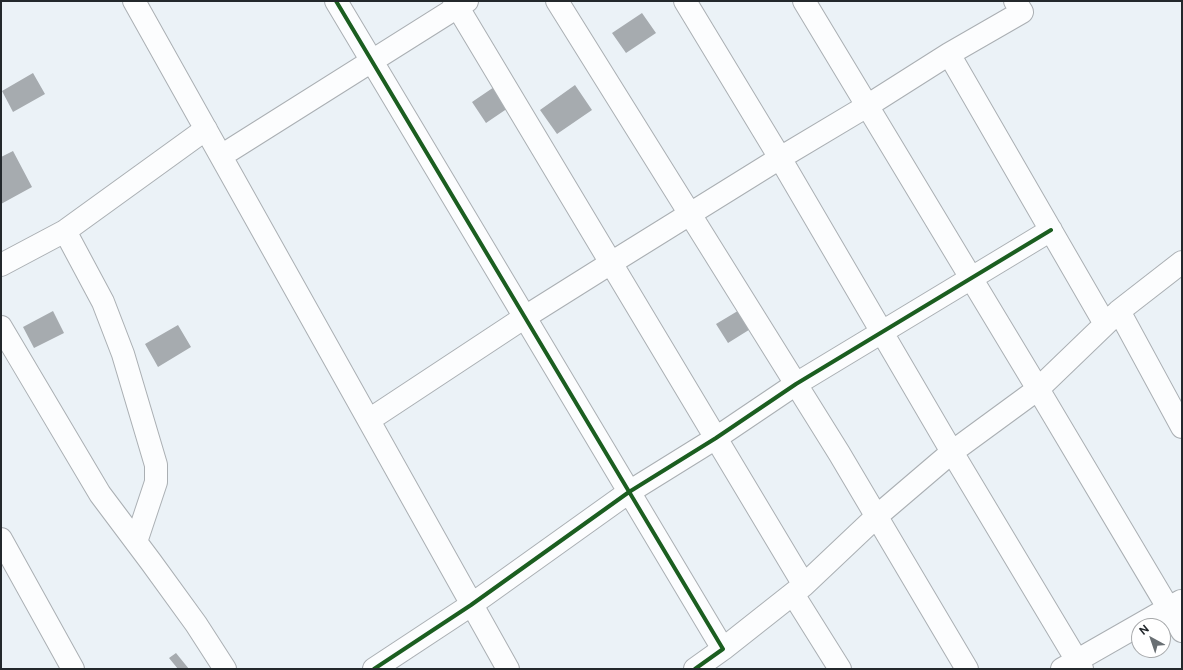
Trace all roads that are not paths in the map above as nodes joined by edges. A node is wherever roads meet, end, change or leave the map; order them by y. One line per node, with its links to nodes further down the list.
1 (134, 1): 11 (street)
2 (336, 1): 9 (street)
3 (557, 1): 14 (street)
4 (685, 1): 13 (street)
5 (804, 1): 10 (street)
6 (1014, 1): 8 (street)
7 (460, 3): 9 (street); 18 (street)
8 (949, 54): 10 (street); 15 (street)
9 (372, 61): 12 (street); 21 (street)
10 (867, 106): 13 (street); 20 (street)
11 (206, 129): 12 (street); 16 (street)
12 (221, 156): 27 (street)
13 (780, 158): 14 (street); 24 (street)
14 (690, 214): 18 (street); 25 (street)
15 (1051, 230): 20 (street); 22 (street)
16 (65, 231): 19 (street); 34 (street)
17 (1182, 262): 22 (street)
18 (611, 263): 21 (street); 29 (street)
19 (1, 265)
20 (971, 278): 24 (street); 26 (street)
21 (525, 317): 27 (street); 31 (street)
22 (1112, 318): 26 (street); 28 (street)
23 (1, 327): 34 (street)
24 (882, 331): 25 (street); 30 (street)
25 (796, 384): 29 (street); 32 (street)
26 (1038, 389): 30 (street); 37 (street)
27 (369, 420): 36 (street)
28 (1182, 427)
29 (716, 438): 31 (street); 35 (street)
30 (952, 452): 32 (street); 40 (street)
31 (629, 492): 36 (street); 39 (street)
32 (877, 516): 35 (street); 46 (street)
33 (1, 539): 41 (street)
34 (136, 542): 42 (street)
35 (798, 589): 39 (street); 45 (street)
36 (471, 605): 43 (street); 44 (street)
37 (1175, 605): 38 (street); 40 (street)
38 (1182, 631)
39 (709, 662)
40 (1074, 666)
41 (73, 669)
42 (225, 669)
43 (374, 669)
44 (508, 669)
45 (840, 669)
46 (966, 669)

